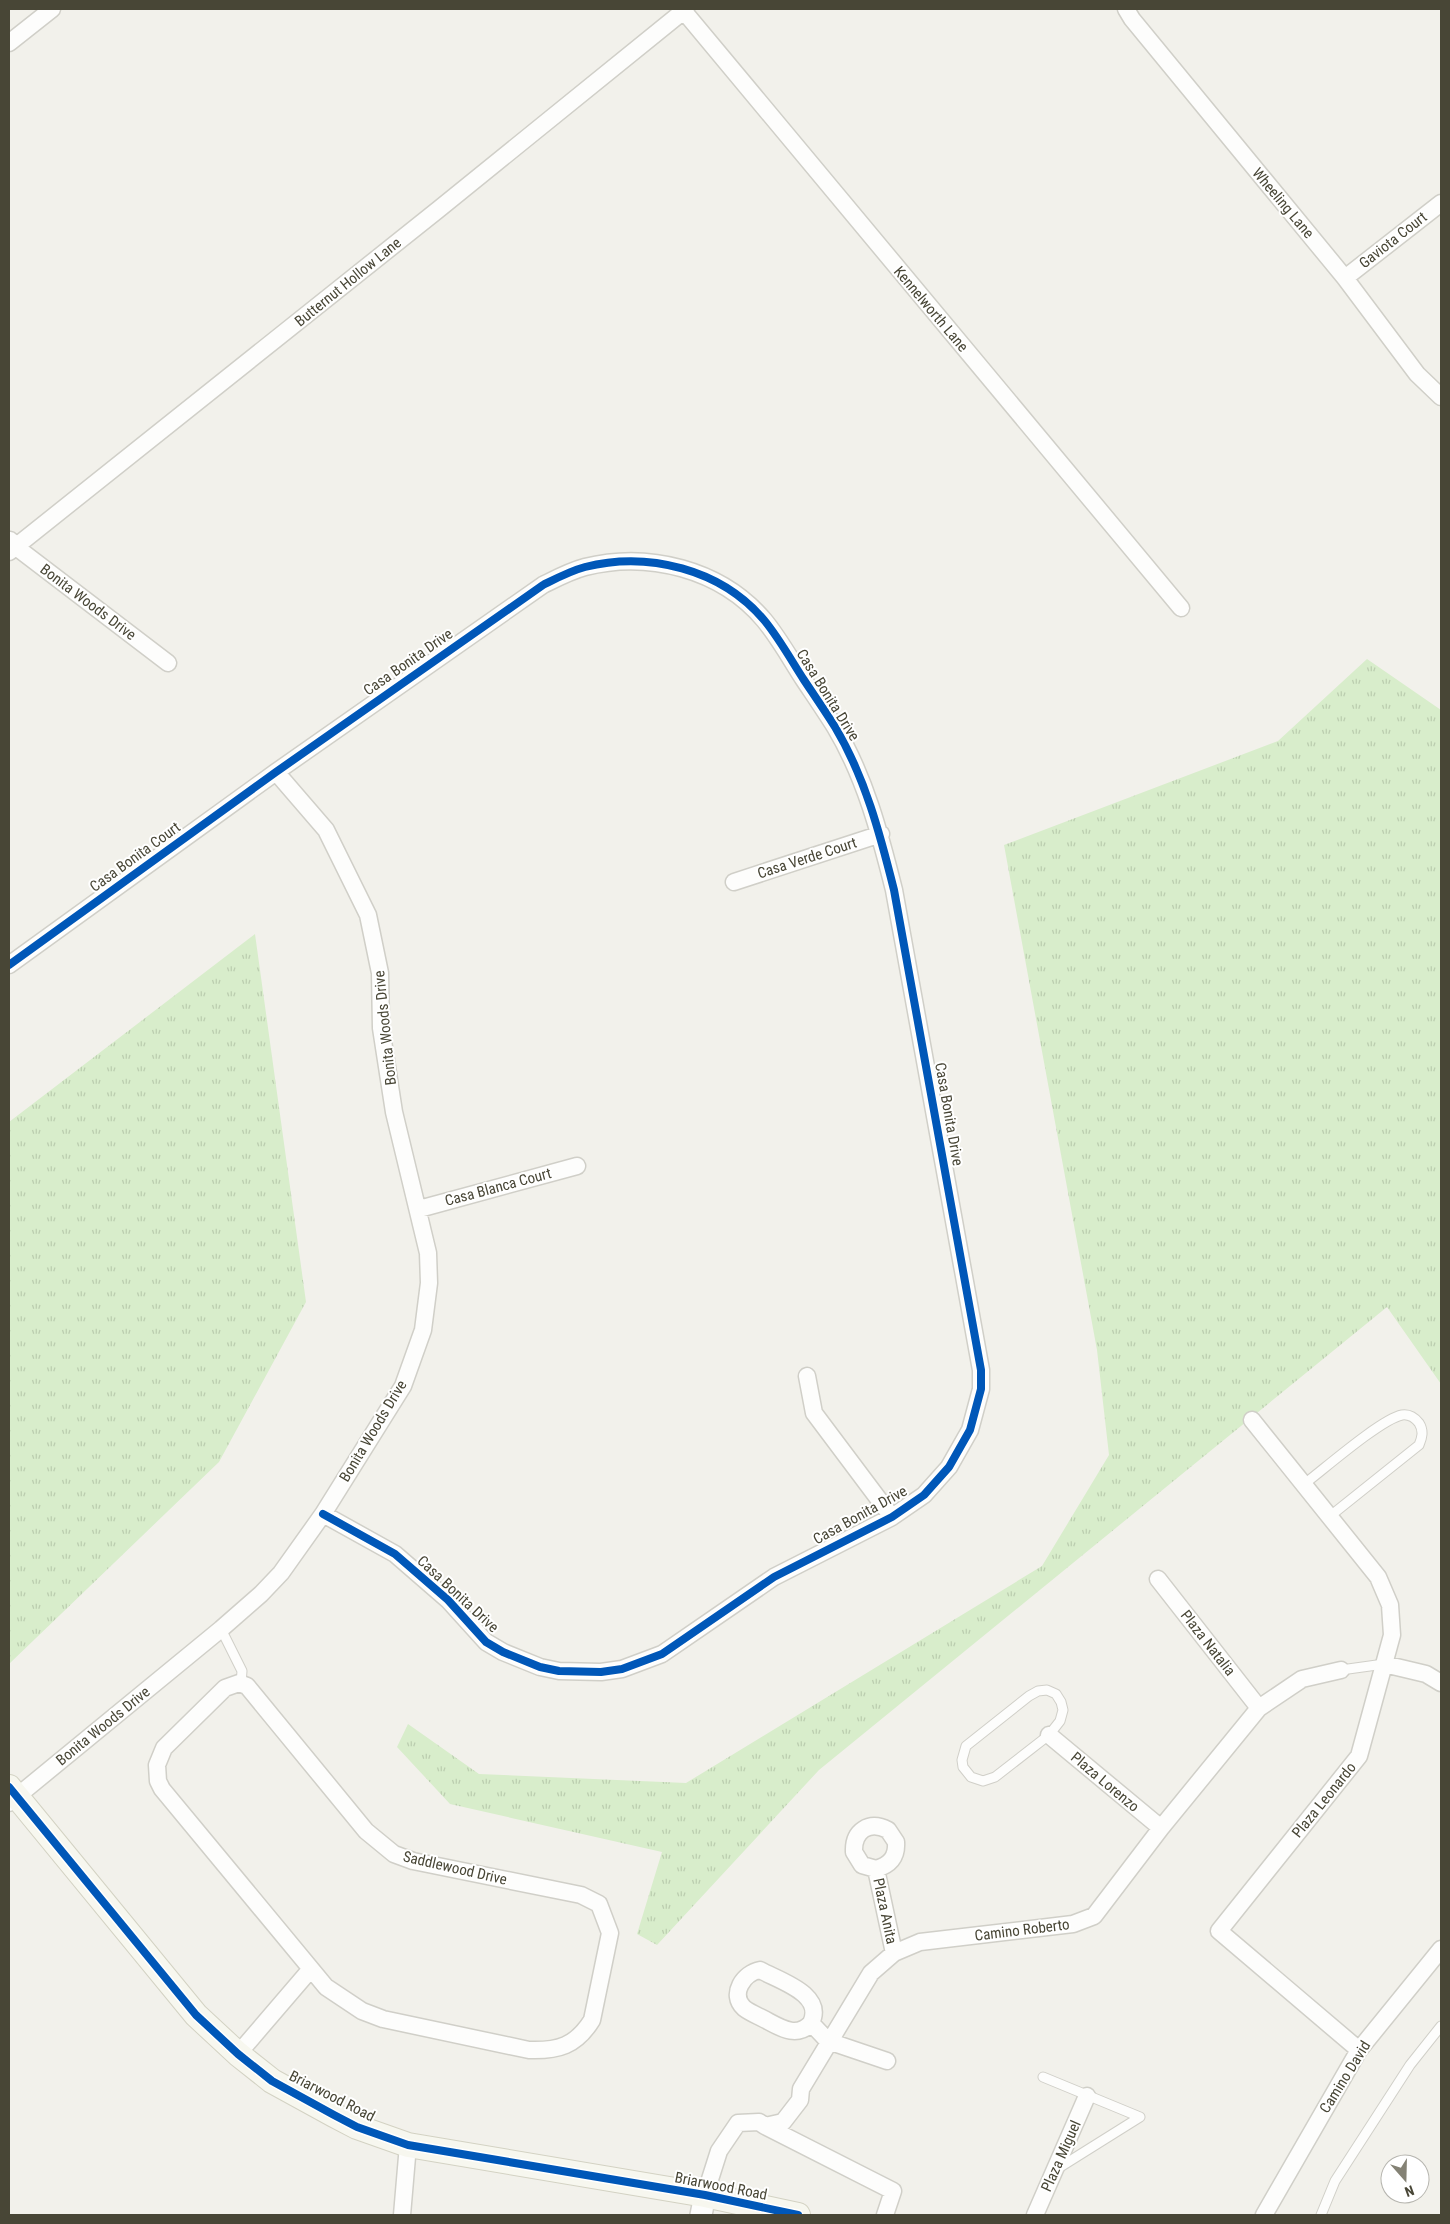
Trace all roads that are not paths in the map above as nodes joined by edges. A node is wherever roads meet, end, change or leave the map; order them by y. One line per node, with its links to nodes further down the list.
1 (52, 9): 4 (street)
2 (684, 9): 8 (street, Butternut Hollow Lane); 9 (street, Kennelworth Lane)
3 (1126, 9): 6 (street, Wheeling Lane)
4 (9, 43)
5 (1441, 203): 6 (street, Gaviota Court)
6 (1345, 278): 7 (street, Wheeling Lane)
7 (1441, 397)
8 (11, 546): 10 (street, Bonita Woods Drive)
9 (1181, 608)
10 (168, 663)
11 (276, 772): 12 (street, Casa Bonita Drive); 14 (street, Casa Bonita Court); 16 (street, Bonita Woods Drive)
12 (881, 834): 13 (street, Casa Verde Court); 21 (street, Casa Bonita Drive)
13 (734, 882)
14 (9, 965)
15 (577, 1166): 16 (street, Casa Blanca Court)
16 (419, 1209): 20 (street, Bonita Woods Drive)
17 (806, 1376): 21 (street)
18 (1252, 1420): 19 (street, Plaza Leonardo)
19 (1304, 1485): 22 (street, Plaza Leonardo); 22 (lane)
20 (323, 1514): 21 (street, Casa Bonita Drive); 24 (street, Bonita Woods Drive)
21 (892, 1517)
22 (1329, 1517): 25 (street, Plaza Leonardo)
23 (1158, 1579): 29 (street, Plaza Natalia)
24 (221, 1629): 28 (lane); 31 (street, Bonita Woods Drive)
25 (1384, 1664): 26 (lane, Camino Roberto); 27 (street); 40 (street, Plaza Leonardo)
26 (1341, 1670): 29 (street, Camino Roberto)
27 (1441, 1683)
28 (241, 1684): 36 (street, Saddlewood Drive); 36 (street, Saddlewood Drive)
29 (1259, 1708): 32 (street, Camino Roberto)
30 (1049, 1735): 30 (lane); 32 (street, Plaza Lorenzo)
31 (11, 1796): 41 (main road, Briarwood Road)
32 (1161, 1828): 35 (street, Camino Roberto)
33 (876, 1869): 35 (street, Plaza Anita)
34 (1441, 1949): 40 (street, Camino David)
35 (894, 1953): 39 (street, Camino Roberto)
36 (310, 1970): 41 (street)
37 (811, 2023): 37 (street); 39 (street)
38 (1441, 2026): 54 (lane)
39 (828, 2041): 42 (street); 45 (street, Camino Roberto)
40 (1359, 2050): 53 (street, Camino David)
41 (238, 2054): 46 (main road, Briarwood Road)
42 (887, 2061)
43 (1043, 2077): 44 (lane)
44 (1087, 2096): 47 (street, Plaza Miguel); 47 (lane)
45 (765, 2126): 48 (street); 51 (street)
46 (408, 2145): 48 (main road, Briarwood Road); 49 (street)
47 (1055, 2170): 52 (street, Plaza Miguel)
48 (703, 2205): 50 (main road, Briarwood Road)
49 (402, 2215)
50 (798, 2215)
51 (885, 2215)
52 (1035, 2215)
53 (1264, 2215)
54 (1321, 2215)

